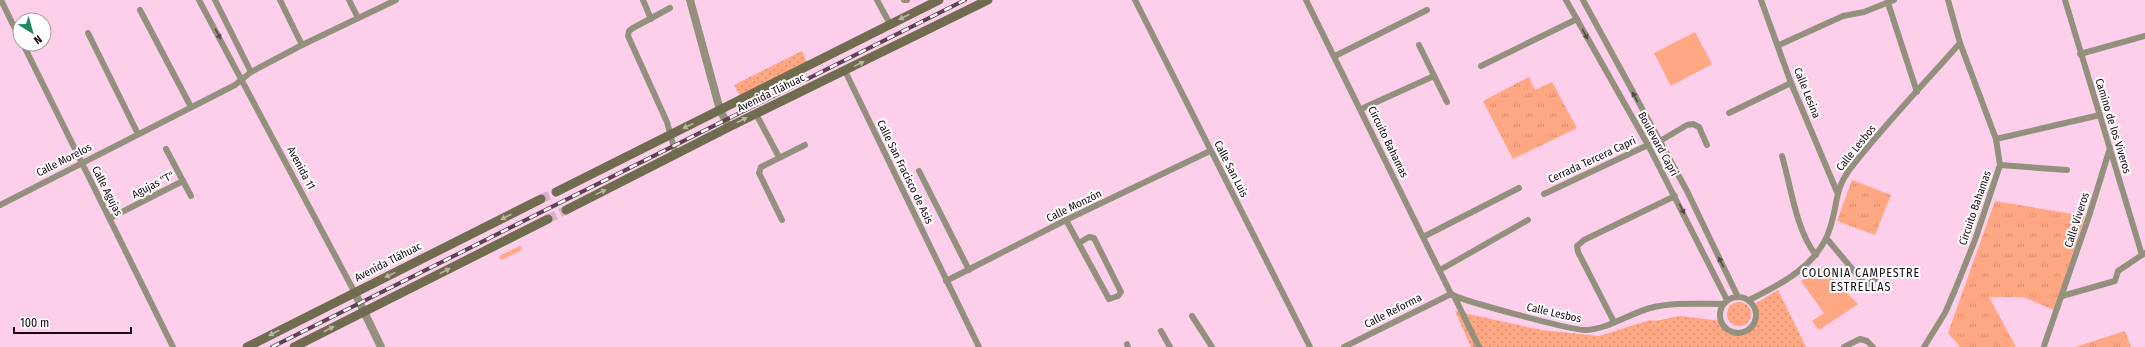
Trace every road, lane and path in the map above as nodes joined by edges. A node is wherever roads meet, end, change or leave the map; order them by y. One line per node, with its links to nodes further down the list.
1 (1, 0): 26 (street)
2 (199, 0): 41 (street, Avenida 11, one-way to 41)
3 (215, 0): 39 (street)
4 (280, 0): 31 (street)
5 (349, 0): 23 (street)
6 (396, 0): 23 (street, Calle Morelos)
7 (643, 0): 24 (street)
8 (690, 0): 47 (street)
9 (877, 0): 27 (street)
10 (939, 0): 27 (main road, Avenida Tláhuac, one-way to 27)
11 (988, 0): 38 (main road, Avenida Tláhuac, one-way to 11)
12 (1135, 0): 61 (street, Calle San Luis)
13 (1306, 0): 36 (street, Circuito Bahamas)
14 (1566, 0): 25 (street, Boulevard Capri)
15 (1583, 0): 55 (street, Boulevard Capri, one-way to 15)
16 (1761, 0): 33 (street, Calle Lesina)
17 (1948, 0): 30 (street, Circuito Bahamas)
18 (2064, 0): 35 (street, Camino de los Viveros)
19 (1891, 1): 33 (street); 43 (street)
20 (670, 8): 24 (street)
21 (140, 10): 45 (street)
22 (1427, 10): 36 (street)
23 (358, 18): 31 (street, Calle Morelos)
24 (651, 18): 53 (street)
25 (1577, 19): 37 (street); 57 (street, Boulevard Capri, one-way to 57)
26 (12, 23)
27 (890, 24): 47 (main road, Avenida Tláhuac)
28 (88, 33): 52 (street)
29 (2145, 36): 35 (street)
30 (1960, 42): 43 (street, Calle Lesbos); 54 (street, Circuito Bahamas)
31 (302, 45): 39 (street, Calle Morelos)
32 (1419, 45): 40 (street)
33 (1779, 45): 42 (street, Calle Lesina)
34 (27, 52): 65 (street, Calle Agujas)
35 (2080, 54): 50 (street, Camino de los Viveros)
36 (1335, 56): 46 (street, Circuito Bahamas)
37 (1481, 66)
38 (845, 71): 49 (main road, Avenida Tláhuac); 92 (street, Calle San Fracisco de Asis)
39 (251, 72): 41 (street, Calle Morelos)
40 (1434, 76): 44 (street); 46 (street)
41 (241, 79): 45 (street, Calle Morelos); 93 (street, Avenida 11)
42 (1791, 83): 48 (street); 72 (street, Calle Lesina)
43 (1918, 92): 72 (street, Calle Lesbos)
44 (1447, 102)
45 (191, 107): 52 (street, Calle Morelos)
46 (1361, 109): 84 (street, Circuito Bahamas)
47 (720, 110): 51 (street); 53 (main road, Avenida Tláhuac, one-way to 53)
48 (1729, 113)
49 (756, 114): 51 (main road, Avenida Tláhuac, one-way to 49); 64 (street)
50 (2100, 115): 54 (street); 59 (street, Camino de los Viveros)
51 (729, 127): 62 (main road, Avenida Tláhuac)
52 (138, 134): 65 (street, Calle Morelos)
53 (671, 134): 62 (street); 71 (main road, Avenida Tláhuac)
54 (1996, 139): 66 (street, Circuito Bahamas)
55 (1660, 141): 58 (street); 96 (street, Boulevard Capri, one-way to 55)
56 (805, 145): 64 (street)
57 (1648, 145): 73 (street, Cerrada Tercera Capri); 75 (street, Boulevard Capri)
58 (1707, 145)
59 (2110, 148): 87 (street, Camino de los Viveros); 95 (street, Calle Viveros)
60 (166, 149): 69 (street)
61 (1210, 151): 82 (street, Calle Monzón); 111 (street, Calle San Luis)
62 (676, 155): 78 (main road, Avenida Tláhuac, one-way to 62)
63 (1782, 156): 88 (street)
64 (779, 157): 81 (street)
65 (81, 162): 77 (street, Calle Morelos); 79 (street, Calle Agujas)
66 (2000, 164): 67 (street); 116 (street, Circuito Bahamas)
67 (2067, 170)
68 (919, 171): 89 (street)
69 (183, 181): 74 (street); 79 (street, Agujas "T")
70 (1519, 188): 84 (street)
71 (556, 192)
72 (1837, 192): 85 (street, Calle Lesbos)
73 (1544, 194)
74 (191, 196)
75 (1675, 196): 98 (street, Boulevard Capri, one-way to 98); 101 (street)
76 (541, 199): 93 (main road, Avenida Tláhuac, one-way to 93)
77 (0, 204)
78 (566, 210)
79 (110, 218): 104 (street, Calle Agujas)
80 (548, 219): 99 (main road, one-way to 80)
81 (782, 220)
82 (1066, 220): 86 (street); 89 (street, Calle Monzón)
83 (1528, 220): 90 (street)
84 (1422, 237): 90 (street, Circuito Bahamas)
85 (1827, 239): 88 (street, Calle Lesbos); 91 (street)
86 (1079, 243): 86 (street)
87 (2144, 254): 95 (street)
88 (1816, 255): 97 (street, Calle Lesbos)
89 (969, 270): 92 (street, Calle Monzón)
90 (1440, 270): 94 (street, Circuito Bahamas)
91 (1875, 279)
92 (946, 281): 108 (street, Calle San Fracisco de Asis)
93 (354, 293): 99 (street, Avenida 11); 105 (main road, Avenida Tláhuac, one-way to 105)
94 (1452, 295): 101 (street, Calle Lesbos); 112 (street, Calle Reforma); 113 (street, Circuito Bahamas)
95 (2062, 296): 103 (street, Calle Viveros)
96 (1738, 297): 97 (street); 98 (street)
97 (1748, 300): 98 (street)
98 (1725, 302): 101 (street, Calle Lesbos)
99 (363, 311): 106 (main road, one-way to 99); 107 (street, Avenida 11)
100 (1192, 316): 110 (street)
101 (1614, 322)
102 (1161, 331): 109 (street)
103 (2044, 346)
104 (173, 347)
105 (247, 347)
106 (294, 347)
107 (381, 347)
108 (979, 347)
109 (1170, 347)
110 (1212, 347)
111 (1310, 347)
112 (1344, 347)
113 (1479, 347)
114 (1844, 347): 115 (street)
115 (1873, 347)
116 (1924, 347)

